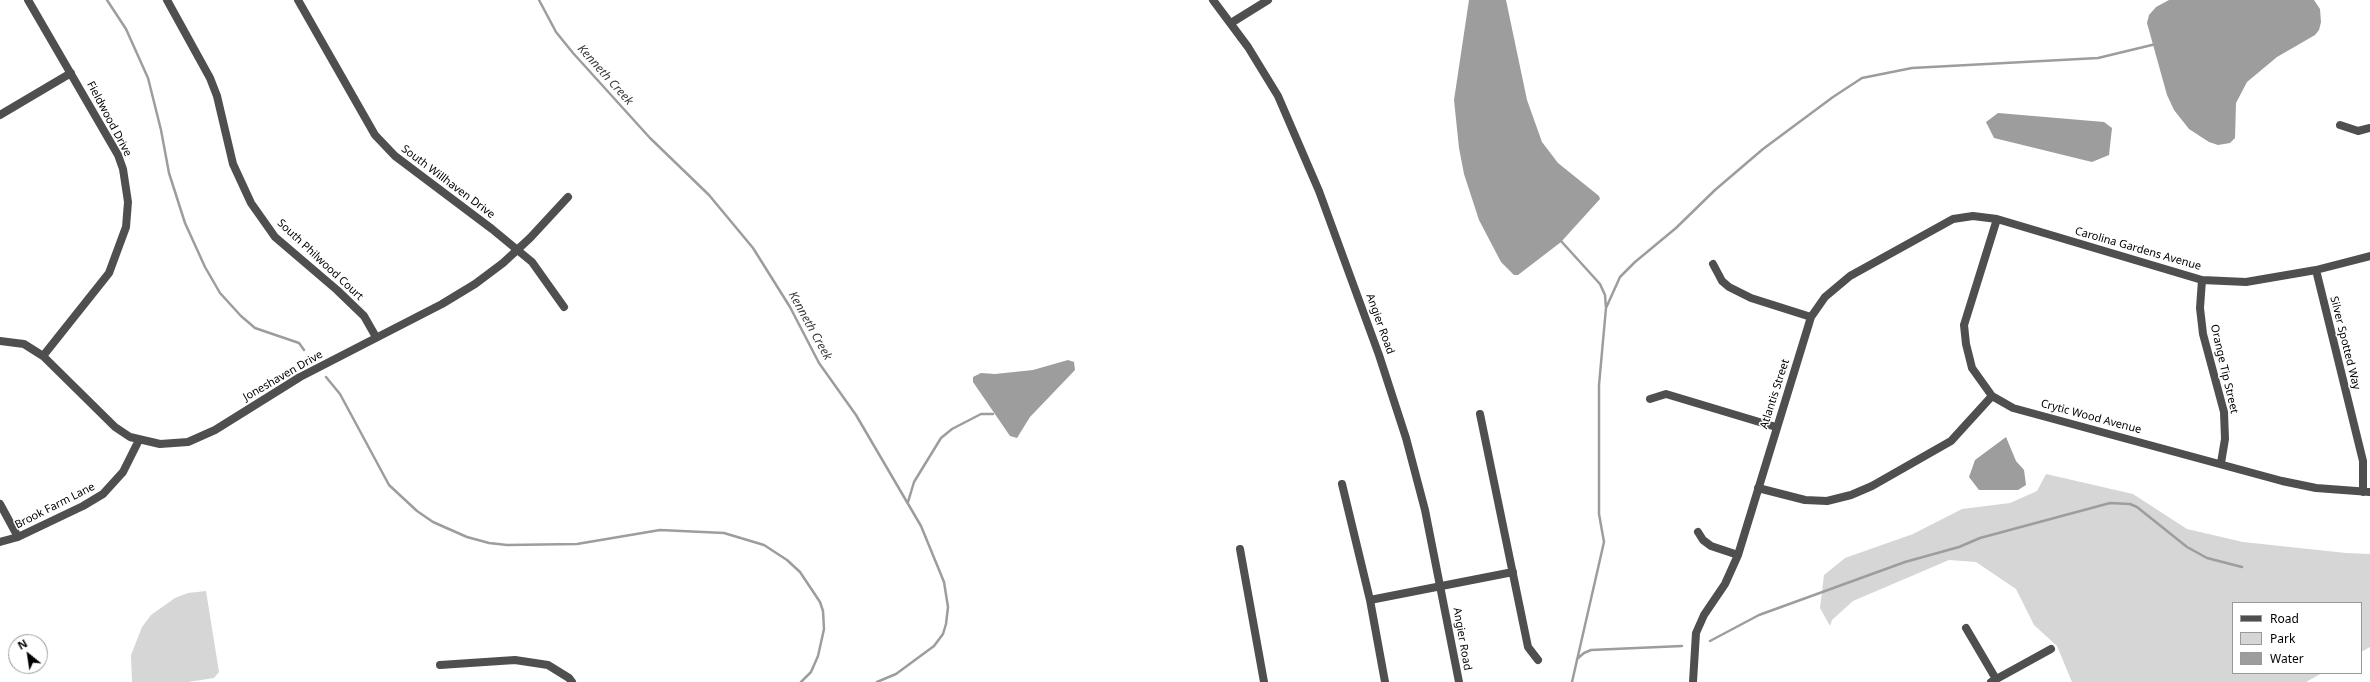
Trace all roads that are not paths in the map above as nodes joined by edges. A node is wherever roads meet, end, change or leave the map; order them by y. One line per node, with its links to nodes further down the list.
1 (28, 0): 7 (street, Fieldwood Drive)
2 (167, 0): 20 (street, South Philwood Court)
3 (298, 0): 13 (street, South Willhaven Drive)
4 (1213, 0): 6 (street, Angier Road)
5 (1268, 0): 6 (street)
6 (1231, 23): 39 (street, Angier Road)
7 (71, 74): 8 (street); 22 (street, Fieldwood Drive)
8 (0, 114)
9 (2340, 125): 10 (street)
10 (2370, 128)
11 (568, 197): 13 (street, Joneshaven Drive)
12 (1996, 219): 17 (street, Carolina Gardens Avenue); 19 (street, Atlantis Street); 23 (street, Crytic Wood Avenue)
13 (517, 249): 18 (street, South Willhaven Drive); 20 (street, Joneshaven Drive)
14 (2370, 256): 16 (street, Carolina Gardens Avenue)
15 (1713, 264): 19 (street)
16 (2316, 270): 17 (street, Carolina Gardens Avenue); 31 (street, Silver Spotted Way)
17 (2202, 280): 28 (street, Orange Tip Street)
18 (564, 307)
19 (1811, 317): 26 (street, Atlantis Street)
20 (376, 338): 27 (street, Joneshaven Drive)
21 (0, 341): 22 (street, Joneshaven Drive)
22 (43, 356): 27 (street, Joneshaven Drive)
23 (1992, 396): 28 (street, Crytic Wood Avenue); 30 (street)
24 (1650, 398): 26 (street)
25 (1480, 414): 38 (street)
26 (1776, 427): 30 (street, Atlantis Street)
27 (139, 440): 34 (street, Brook Farm Lane)
28 (2221, 463): 31 (street, Crytic Wood Avenue)
29 (1342, 484): 40 (street)
30 (1758, 488): 37 (street, Atlantis Street)
31 (2366, 492)
32 (0, 504): 34 (street)
33 (1698, 532): 37 (street)
34 (18, 537): 35 (street, Brook Farm Lane)
35 (0, 542)
36 (1240, 549): 47 (street)
37 (1738, 555): 50 (street, Atlantis Street)
38 (1513, 572): 39 (street); 43 (street)
39 (1441, 586): 40 (street); 49 (street, Angier Road)
40 (1370, 600): 48 (street)
41 (1966, 628): 45 (street)
42 (2051, 649): 45 (street)
43 (1538, 660)
44 (440, 665): 46 (street)
45 (1994, 681)
46 (572, 682)
47 (1264, 682)
48 (1385, 682)
49 (1459, 682)
50 (1692, 682)

